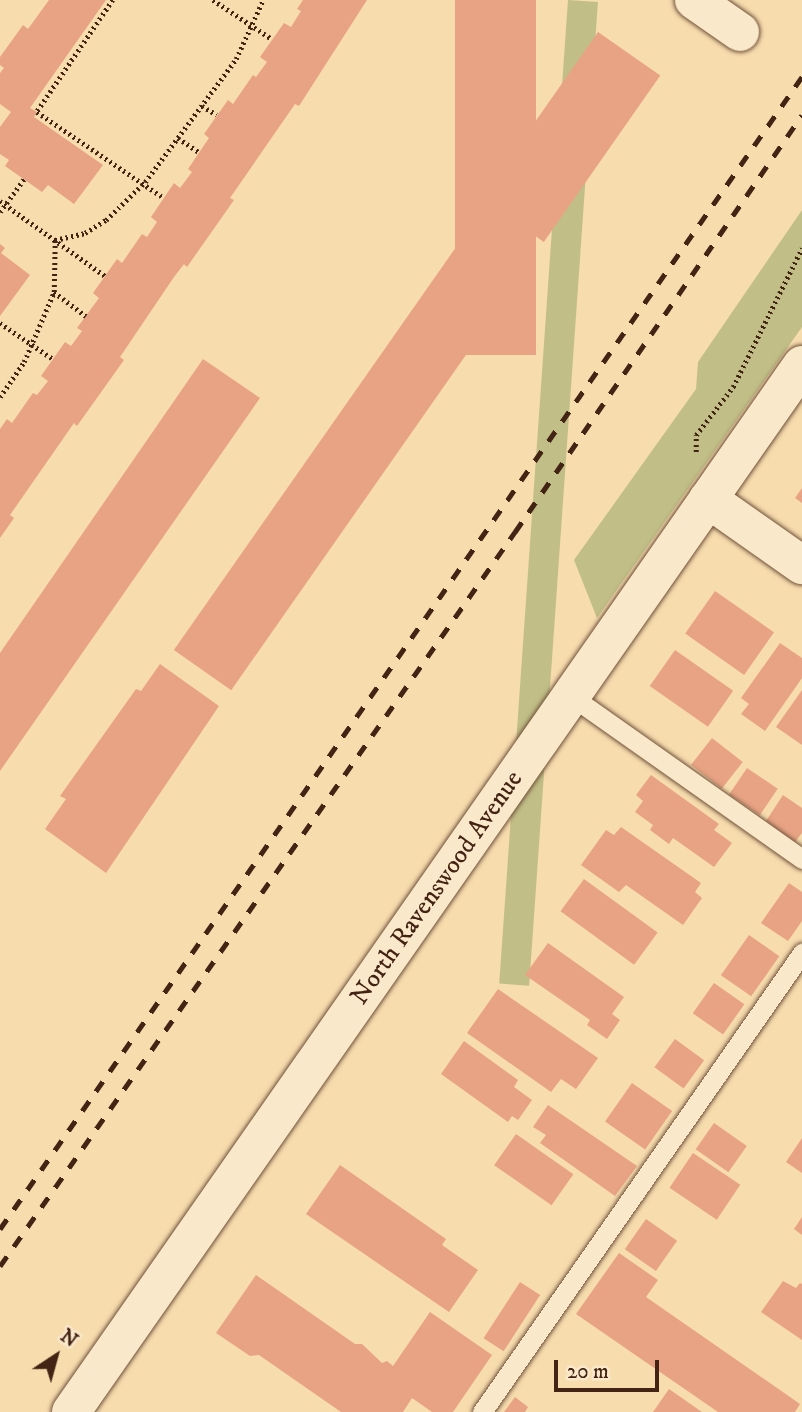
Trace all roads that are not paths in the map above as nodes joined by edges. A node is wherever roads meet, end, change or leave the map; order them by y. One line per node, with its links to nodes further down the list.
1 (694, 0): 2 (street)
2 (740, 32)
3 (802, 365): 4 (street, North Ravenswood Avenue)
4 (714, 490): 5 (street); 6 (street, North Ravenswood Avenue)
5 (802, 565)
6 (571, 696): 7 (lane); 9 (street, North Ravenswood Avenue)
7 (802, 859)
8 (802, 953): 10 (lane)
9 (71, 1412)
10 (482, 1412)

